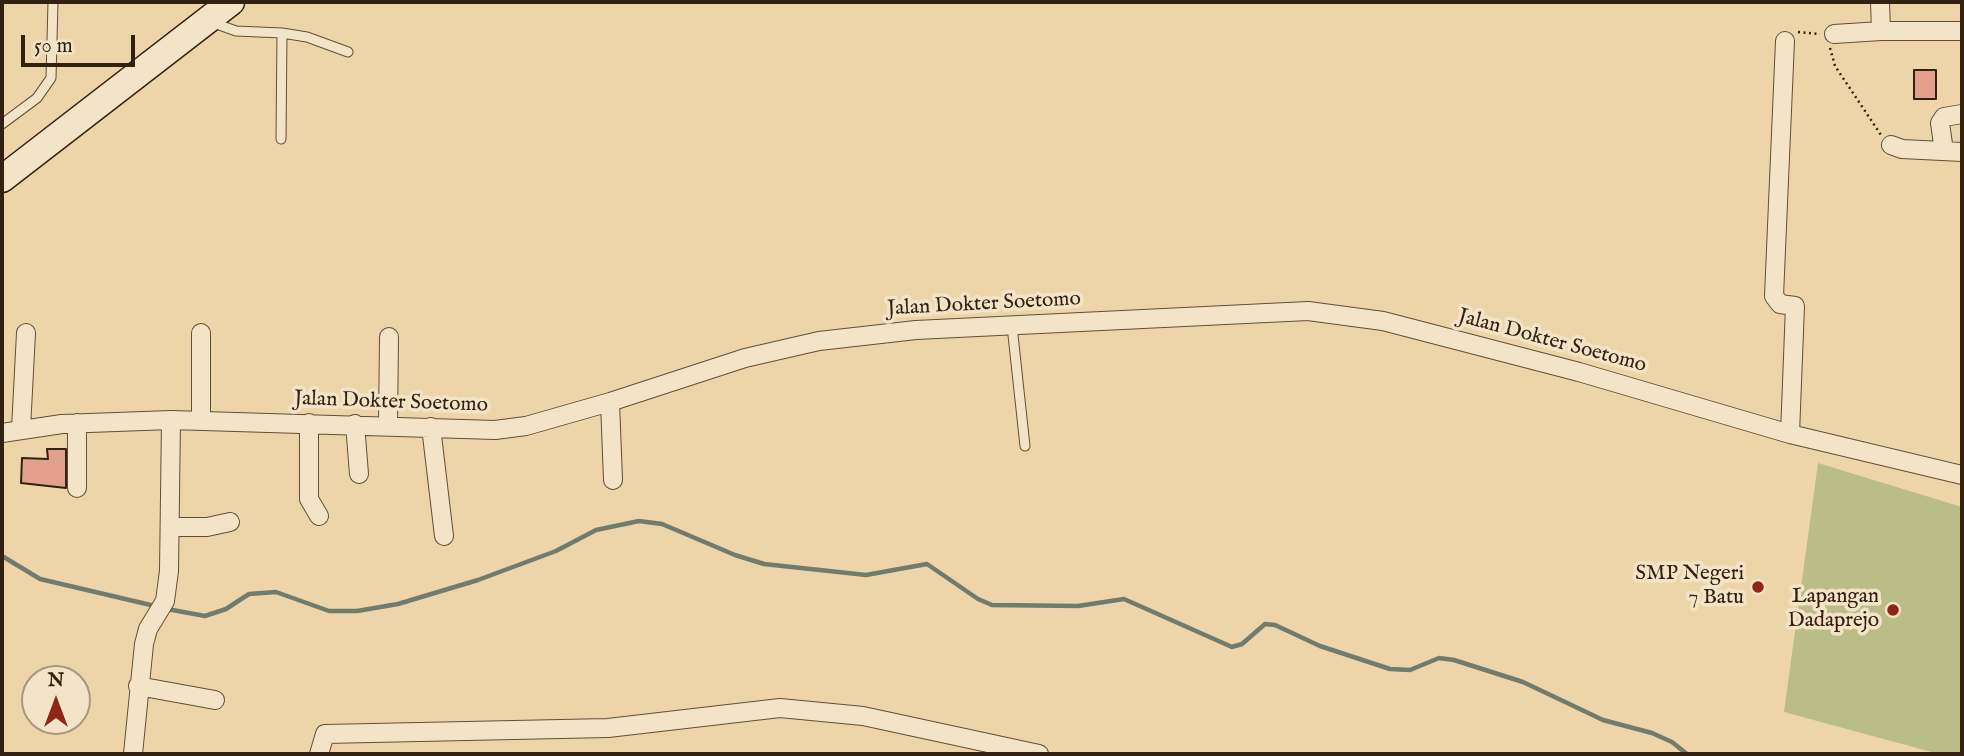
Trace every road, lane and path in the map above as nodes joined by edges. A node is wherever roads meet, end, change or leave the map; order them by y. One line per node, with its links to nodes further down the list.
1 (53, 2): 12 (lane)
2 (231, 2): 4 (main road)
3 (1880, 2): 5 (street)
4 (206, 19): 7 (lane); 16 (main road)
5 (1881, 31): 6 (street); 8 (street)
6 (1962, 31)
7 (282, 33): 10 (lane); 13 (lane)
8 (1831, 38): 9 (path); 14 (path)
9 (1785, 41): 31 (street)
10 (348, 51)
11 (1962, 114): 15 (street)
12 (2, 124)
13 (281, 139)
14 (1891, 145): 15 (street)
15 (1953, 151)
16 (2, 178)
17 (1012, 326): 21 (street, Jalan Dokter Soetomo); 31 (street, Jalan Dokter Soetomo); 32 (lane)
18 (26, 333): 29 (street)
19 (201, 333): 23 (street)
20 (389, 337): 27 (street)
21 (610, 402): 28 (street, Jalan Dokter Soetomo); 35 (street)
22 (172, 419): 23 (street, Jalan Dokter Soetomo); 25 (street, Jalan Dokter Soetomo); 39 (street)
23 (201, 419): 24 (street, Jalan Dokter Soetomo)
24 (309, 422): 26 (street, Jalan Dokter Soetomo); 37 (street)
25 (77, 423): 29 (street, Jalan Dokter Soetomo); 36 (street)
26 (355, 424): 27 (street, Jalan Dokter Soetomo); 33 (street)
27 (388, 425): 28 (street, Jalan Dokter Soetomo)
28 (431, 426): 40 (street)
29 (20, 429): 30 (street, Jalan Dokter Soetomo)
30 (2, 433)
31 (1790, 434): 34 (street, Jalan Dokter Soetomo)
32 (1025, 446)
33 (359, 474)
34 (1962, 475)
35 (613, 480)
36 (77, 488)
37 (319, 516)
38 (230, 522): 39 (street)
39 (170, 527): 41 (street)
40 (444, 536)
41 (138, 686): 42 (street); 43 (street)
42 (215, 700)
43 (133, 754)
44 (319, 754): 45 (street)
45 (1039, 754)

